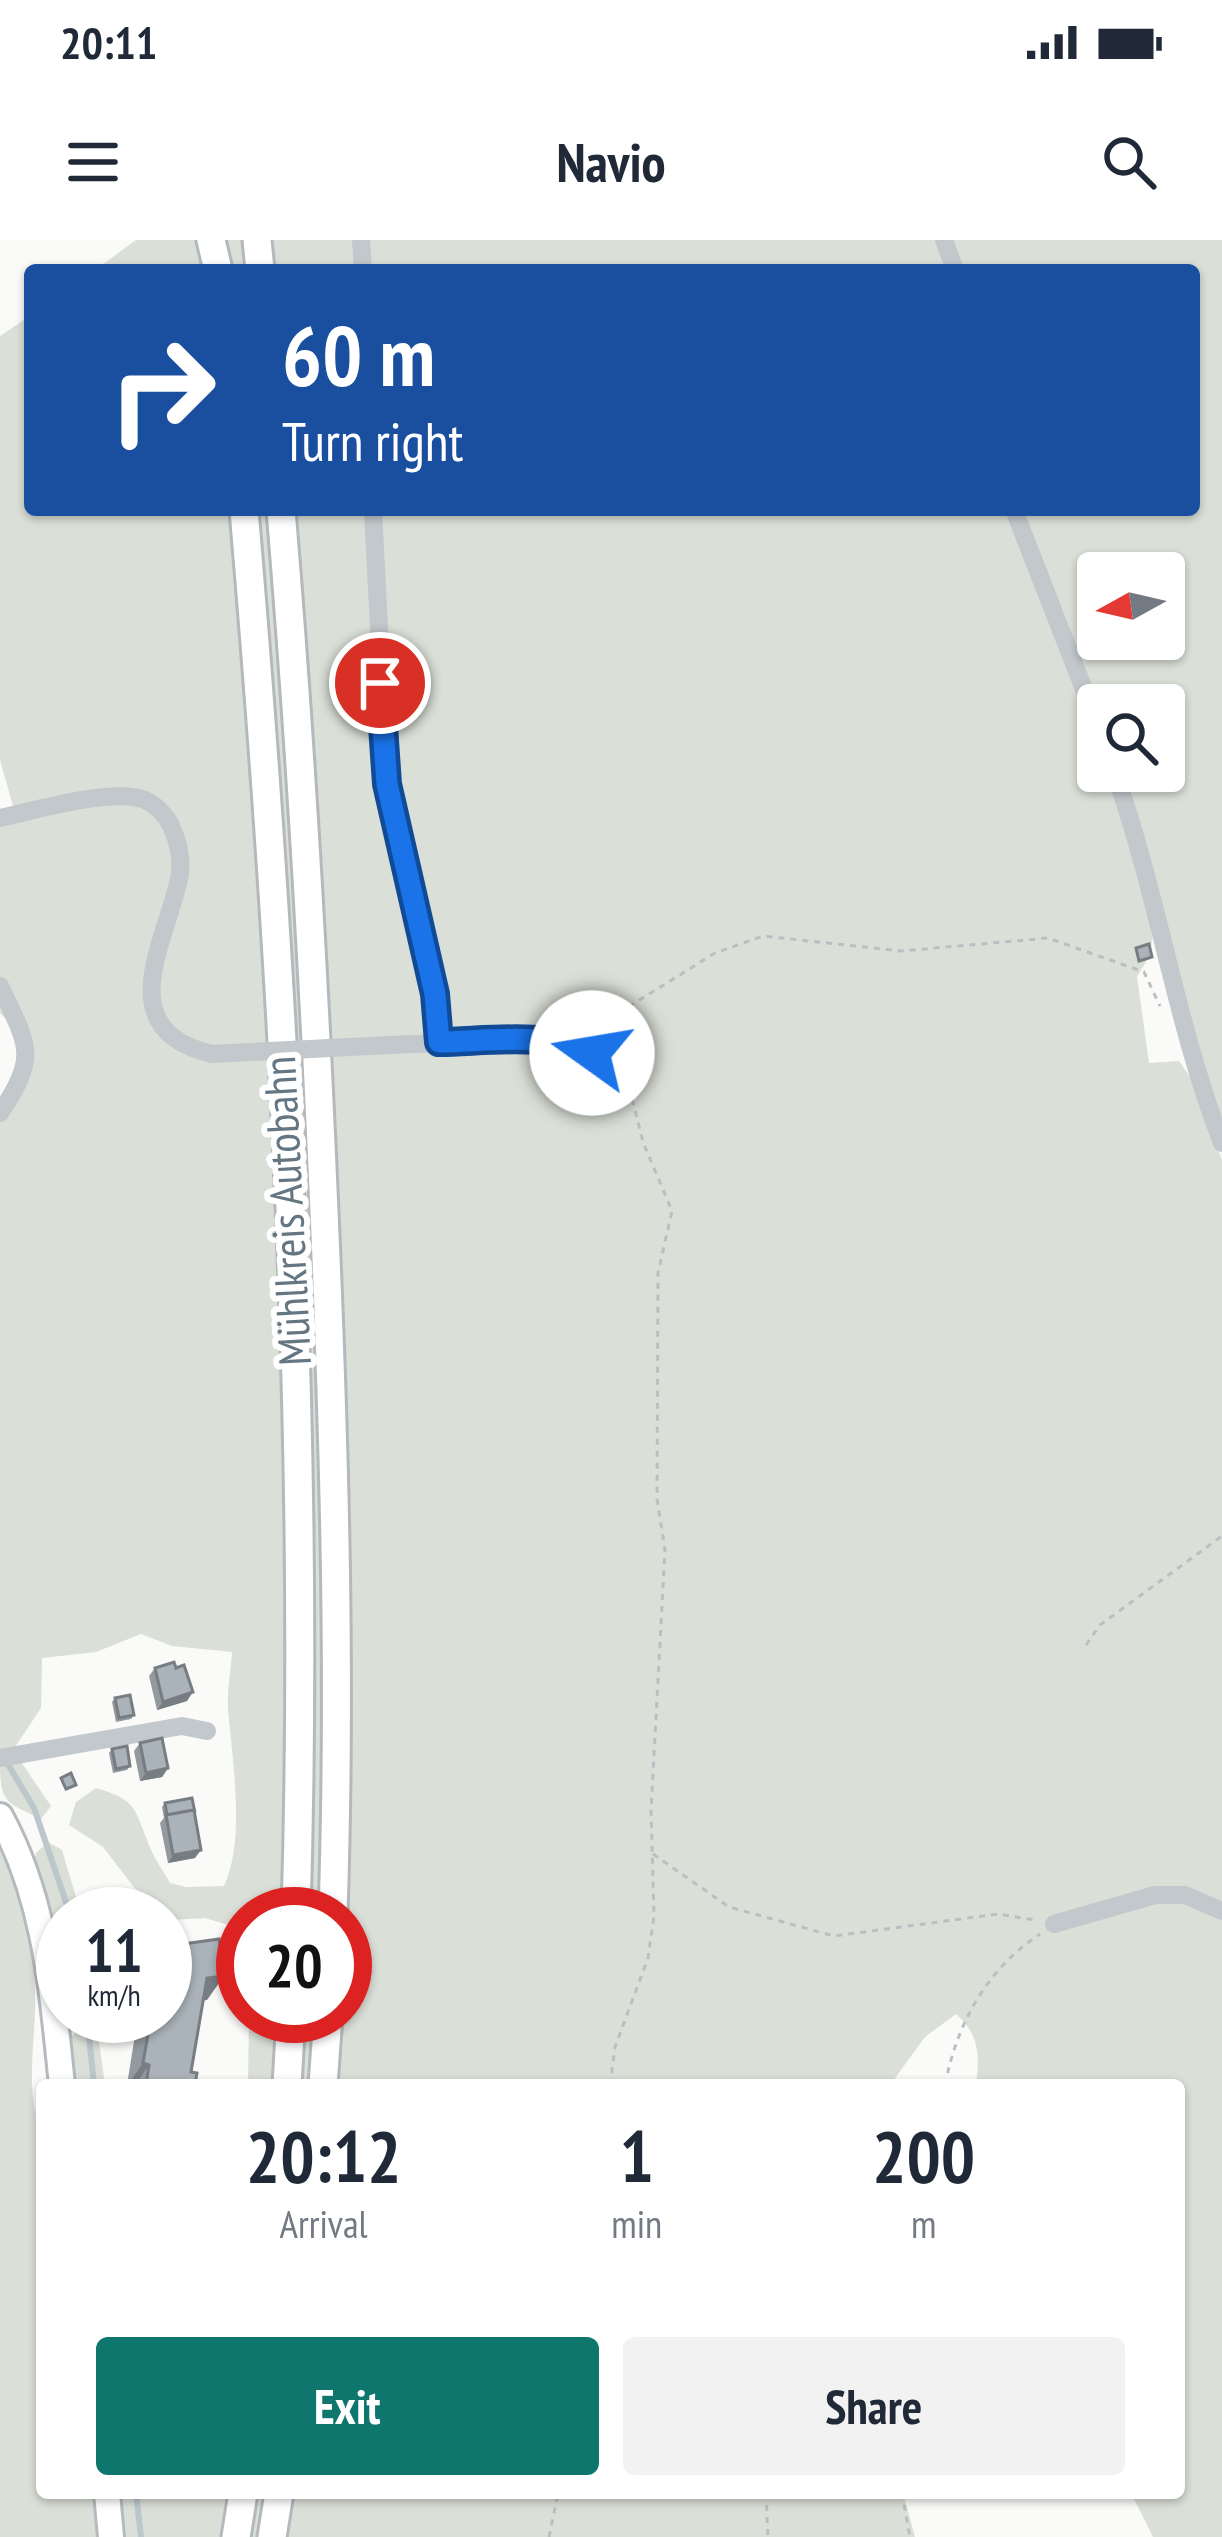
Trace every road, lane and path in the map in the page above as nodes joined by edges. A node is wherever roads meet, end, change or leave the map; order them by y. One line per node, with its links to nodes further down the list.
1 (244, 516): 21 (highway, Mühlkreis Autobahn)
2 (281, 516): 22 (highway, Mühlkreis Autobahn)
3 (373, 516): 10 (street)
4 (1016, 516): 5 (street)
5 (1082, 684)
6 (1121, 792): 9 (street)
7 (0, 818): 10 (street, bridge)
8 (0, 986): 13 (street)
9 (1180, 1020): 11 (path); 14 (street)
10 (439, 1042): 11 (street)
11 (570, 1043): 12 (street)
12 (610, 1065): 20 (path)
13 (0, 1113)
14 (1222, 1143)
15 (1222, 1536): 16 (path)
16 (1086, 1645)
17 (207, 1731): 18 (street)
18 (3, 1756)
19 (0, 1816): 27 (main road)
20 (652, 1853): 24 (path); 30 (path)
21 (296, 1887)
22 (333, 1887)
23 (1222, 1910): 24 (street)
24 (1054, 1924): 31 (path)
25 (289, 2043): 28 (highway)
26 (326, 2043): 29 (highway)
27 (61, 2079)
28 (287, 2079)
29 (323, 2079)
30 (611, 2079)
31 (947, 2079)
32 (108, 2499): 38 (main road)
33 (242, 2499): 39 (highway)
34 (278, 2499): 40 (highway)
35 (557, 2499): 41 (path)
36 (766, 2499): 42 (path)
37 (903, 2499): 43 (path)
38 (111, 2537)
39 (236, 2537)
40 (272, 2537)
41 (549, 2537)
42 (768, 2537)
43 (910, 2537)

